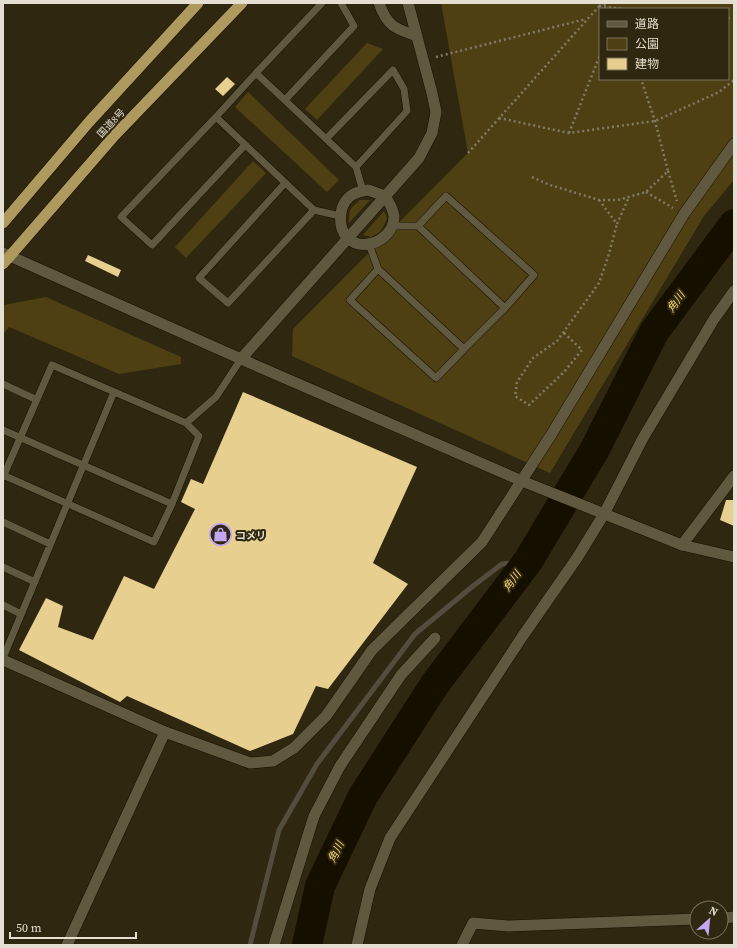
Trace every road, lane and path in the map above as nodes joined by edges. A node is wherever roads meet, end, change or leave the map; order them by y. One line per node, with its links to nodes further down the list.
1 (198, 3): 39 (highway, 国道8号)
2 (242, 3): 45 (highway, 国道8号)
3 (322, 3): 15 (lane)
4 (341, 3): 18 (lane)
5 (379, 3): 12 (street)
6 (408, 3): 12 (street)
7 (602, 3): 9 (path)
8 (607, 3): 9 (path)
9 (599, 6): 10 (path); 11 (path)
10 (612, 8)
11 (588, 19): 14 (path); 20 (path)
12 (418, 36): 14 (street)
13 (599, 58): 22 (path)
14 (424, 60): 33 (street)
15 (256, 73): 18 (lane); 19 (lane)
16 (641, 80): 21 (path)
17 (734, 80): 21 (path)
18 (285, 100): 23 (lane)
19 (216, 117): 25 (lane); 25 (lane)
20 (499, 118): 22 (path); 26 (path)
21 (655, 121): 22 (path); 28 (path)
22 (569, 133)
23 (326, 138): 27 (lane); 27 (lane)
24 (734, 144): 37 (street)
25 (245, 145): 30 (lane)
26 (468, 153)
27 (356, 168): 31 (lane)
28 (668, 171): 32 (path); 37 (path)
29 (532, 177): 35 (path)
30 (285, 183): 36 (lane); 36 (lane)
31 (363, 191): 33 (street); 38 (street)
32 (646, 192): 34 (path); 37 (path)
33 (385, 196): 41 (street); 43 (street)
34 (629, 196): 35 (path); 40 (path)
35 (599, 200): 40 (path)
36 (314, 210): 38 (lane)
37 (684, 214): 61 (street)
38 (340, 216): 43 (street)
39 (3, 223)
40 (617, 224): 49 (path)
41 (391, 226): 42 (lane); 44 (street)
42 (418, 226): 48 (lane); 48 (lane)
43 (347, 239): 44 (street); 51 (street)
44 (370, 244): 46 (lane)
45 (5, 258): 51 (street)
46 (378, 270): 50 (lane); 50 (lane)
47 (734, 291): 64 (street)
48 (504, 308): 50 (lane)
49 (564, 332): 49 (path)
50 (464, 350)
51 (241, 358): 55 (lane); 61 (street)
52 (3, 384): 54 (lane)
53 (114, 392): 54 (lane); 55 (lane); 58 (lane)
54 (37, 400): 57 (lane)
55 (186, 423): 63 (lane)
56 (3, 430): 57 (lane)
57 (20, 438): 58 (lane); 59 (lane)
58 (83, 465): 62 (lane); 63 (lane)
59 (3, 476): 62 (lane)
60 (734, 476): 67 (street)
61 (522, 481): 64 (street); 75 (street)
62 (68, 503): 63 (lane); 66 (lane)
63 (172, 504)
64 (601, 513): 67 (street); 79 (street)
65 (3, 522): 66 (lane)
66 (50, 544): 70 (lane)
67 (682, 545): 68 (street)
68 (734, 557)
69 (3, 567): 70 (lane)
70 (35, 582): 72 (lane)
71 (3, 605): 72 (lane)
72 (22, 614): 74 (lane)
73 (435, 638): 78 (street)
74 (3, 659): 75 (street)
75 (165, 732): 77 (street)
76 (689, 919): 80 (street)
77 (67, 945)
78 (274, 945)
79 (357, 945)
80 (462, 945)

